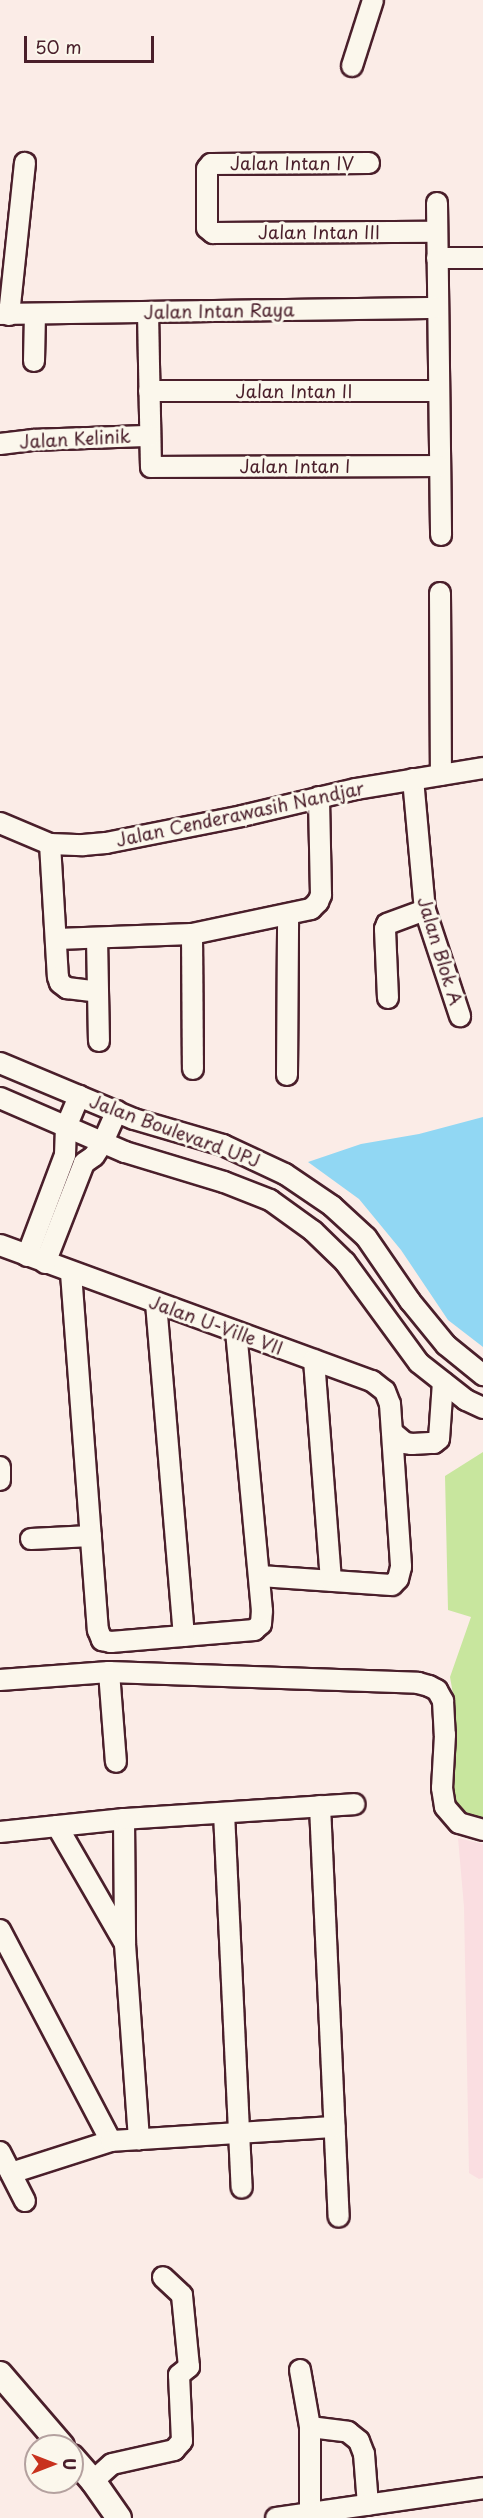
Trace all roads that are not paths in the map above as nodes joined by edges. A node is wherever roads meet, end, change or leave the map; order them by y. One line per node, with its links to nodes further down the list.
1 (373, 0): 2 (street)
2 (352, 66)
3 (25, 163): 12 (street)
4 (369, 163): 6 (street, Jalan Intan IV)
5 (437, 203): 7 (street)
6 (206, 223): 7 (street, Jalan Intan III)
7 (437, 232): 8 (street)
8 (437, 258): 9 (street); 10 (street)
9 (483, 258)
10 (437, 308): 11 (street, Jalan Intan Raya); 16 (street)
11 (148, 312): 13 (street, Jalan Intan Raya); 15 (street)
12 (5, 314): 13 (street, Jalan Intan Raya)
13 (35, 315): 14 (street)
14 (34, 361)
15 (149, 391): 16 (street, Jalan Intan II); 17 (street)
16 (438, 391): 19 (street)
17 (150, 436): 18 (street, Jalan Kelinik); 19 (street, Jalan Intan I)
18 (0, 444)
19 (439, 466): 20 (street)
20 (441, 535)
21 (440, 593): 23 (street)
22 (483, 768): 23 (street, Jalan Cenderawasih Nandjar)
23 (441, 775): 24 (street, Jalan Cenderawasih Nandjar)
24 (413, 779): 25 (street, Jalan Cenderawasih Nandjar); 28 (street, Jalan Blok A)
25 (319, 797): 27 (street, Jalan Cenderawasih Nandjar); 29 (street)
26 (0, 823): 27 (street, Jalan Cenderawasih Nandjar)
27 (50, 844): 32 (street)
28 (425, 910): 34 (street); 35 (street, Jalan Blok A)
29 (288, 915): 30 (street); 39 (street)
30 (192, 934): 31 (street); 38 (street)
31 (97, 938): 32 (street); 33 (street)
32 (57, 939): 33 (street)
33 (98, 992): 36 (street)
34 (388, 998)
35 (460, 1016)
36 (99, 1041)
37 (0, 1063): 40 (street, Jalan Boulevard UPJ)
38 (193, 1069)
39 (287, 1075)
40 (80, 1096): 42 (street, Jalan Boulevard UPJ); 43 (street)
41 (0, 1098): 43 (street, Jalan Boulevard UPJ)
42 (117, 1111): 44 (street); 53 (street, Jalan Boulevard UPJ)
43 (66, 1126): 44 (street, Jalan Boulevard UPJ); 45 (street)
44 (103, 1143): 46 (street); 54 (street, Jalan Boulevard UPJ)
45 (65, 1155): 46 (street); 48 (street)
46 (84, 1163): 48 (street)
47 (0, 1245): 48 (street, Jalan U-Ville VII)
48 (36, 1259): 49 (street, Jalan U-Ville VII)
49 (71, 1273): 50 (street, Jalan U-Ville VII); 59 (street)
50 (156, 1303): 51 (street, Jalan U-Ville VII); 63 (street)
51 (236, 1332): 52 (street, Jalan U-Ville VII); 61 (street)
52 (314, 1360): 56 (street, Jalan U-Ville VII); 62 (street)
53 (483, 1375)
54 (443, 1382): 55 (street, Jalan Boulevard UPJ); 56 (street)
55 (483, 1408)
56 (392, 1432): 62 (street)
57 (0, 1467): 58 (street)
58 (0, 1480)
59 (91, 1536): 60 (street); 63 (street)
60 (31, 1539)
61 (259, 1576): 62 (street); 63 (street)
62 (331, 1581)
63 (184, 1636)
64 (109, 1672): 65 (street); 66 (street); 72 (street)
65 (0, 1680)
66 (116, 1762)
67 (355, 1804): 68 (street)
68 (320, 1806): 69 (street); 76 (street)
69 (224, 1813): 70 (street); 77 (street)
70 (124, 1819): 71 (street); 75 (street)
71 (57, 1826): 73 (street); 75 (street)
72 (483, 1830)
73 (0, 1832)
74 (0, 1930): 79 (street)
75 (125, 1944): 78 (street)
76 (335, 2127): 77 (street); 84 (street)
77 (239, 2133): 78 (street); 82 (street)
78 (139, 2139): 79 (street)
79 (111, 2141): 81 (street)
80 (0, 2152): 81 (street)
81 (11, 2173): 83 (street)
82 (242, 2188)
83 (26, 2201)
84 (339, 2217)
85 (163, 2277): 91 (street)
86 (300, 2370): 88 (street)
87 (0, 2374): 89 (main road)
88 (310, 2427): 93 (street); 94 (street)
89 (52, 2434)
90 (84, 2471): 91 (main road)
91 (93, 2481): 95 (main road)
92 (483, 2488): 93 (street)
93 (368, 2505): 94 (street)
94 (301, 2516): 96 (street)
95 (118, 2518)
96 (276, 2518)

